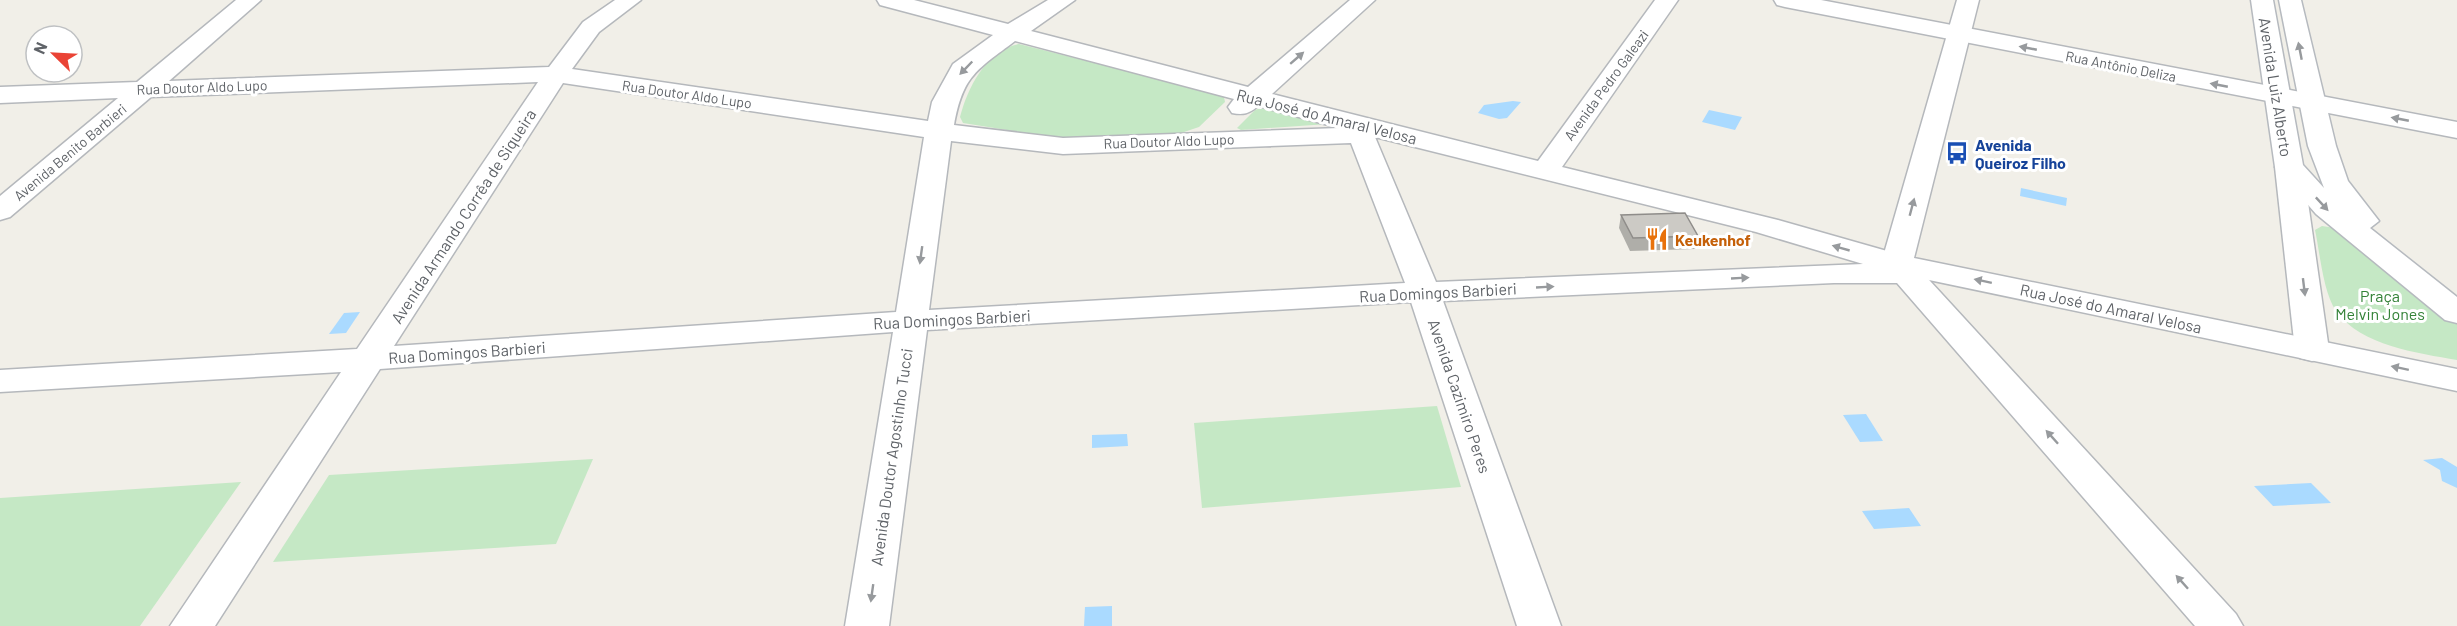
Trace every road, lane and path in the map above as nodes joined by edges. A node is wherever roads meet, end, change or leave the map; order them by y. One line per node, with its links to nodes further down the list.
1 (248, 0): 14 (street, Avenida Benito Barbieri)
2 (630, 0): 13 (street, Avenida Armando Corrêa de Siqueira)
3 (888, 0): 11 (street, Rua José do Amaral Velosa)
4 (1064, 0): 11 (street, Avenida Doutor Agostinho Tucci)
5 (1364, 0): 17 (street, one-way to 5)
6 (1667, 0): 24 (street, Avenida Pedro Galeazi)
7 (1785, 0): 12 (street, Rua Antônio Deliza)
8 (1968, 0): 12 (street)
9 (2262, 0): 16 (street, Avenida Luiz Alberto)
10 (2290, 0): 18 (street, Avenida Luiz Alberto, one-way to 10)
11 (1012, 32): 17 (street, Rua José do Amaral Velosa); 19 (street, Avenida Doutor Agostinho Tucci, one-way to 19)
12 (1958, 34): 16 (street, Rua Antônio Deliza, one-way to 12); 27 (street, one-way to 12)
13 (556, 74): 14 (street, Rua Doutor Aldo Lupo); 19 (street, Rua Doutor Aldo Lupo); 34 (street, Avenida Armando Corrêa de Siqueira)
14 (143, 89): 15 (street, Rua Doutor Aldo Lupo); 25 (street, Avenida Benito Barbieri)
15 (0, 95)
16 (2277, 96): 18 (street, Rua Antônio Deliza); 23 (street, Avenida Luiz Alberto)
17 (1253, 97): 21 (street, Rua José do Amaral Velosa); 22 (street)
18 (2310, 102): 20 (street, Rua Antônio Deliza, one-way to 18); 30 (street, Avenida Luiz Alberto)
19 (939, 130): 22 (street, Rua Doutor Aldo Lupo); 32 (street, Avenida Doutor Agostinho Tucci, one-way to 32)
20 (2457, 130)
21 (1364, 131): 22 (street, Rua Doutor Aldo Lupo); 24 (street, Rua José do Amaral Velosa); 29 (street, Avenida Cazimiro Peres)
22 (1206, 139)
23 (2289, 167): 31 (street, Avenida Luiz Alberto, one-way to 31); 33 (street, one-way to 33)
24 (1545, 170): 26 (street, Rua José do Amaral Velosa)
25 (0, 211)
26 (1767, 226): 27 (street, Rua José do Amaral Velosa, one-way to 26); 28 (street, Rua José do Amaral Velosa)
27 (1901, 269): 28 (street, Rua Domingos Barbieri); 33 (street, Rua José do Amaral Velosa, one-way to 27); 40 (street, one-way to 27)
28 (1834, 273): 29 (street, Rua Domingos Barbieri, one-way to 28)
29 (1424, 292): 32 (street, Rua Domingos Barbieri); 39 (street, Avenida Cazimiro Peres)
30 (2457, 294)
31 (2457, 314)
32 (911, 321): 34 (street, Rua Domingos Barbieri); 38 (street, Avenida Doutor Agostinho Tucci, one-way to 38)
33 (2312, 350): 35 (street, Rua José do Amaral Velosa, one-way to 33)
34 (369, 359): 36 (street, Rua Domingos Barbieri); 37 (street, Avenida Armando Corrêa de Siqueira)
35 (2457, 380)
36 (0, 381)
37 (192, 626)
38 (867, 626)
39 (1539, 626)
40 (2221, 626)

